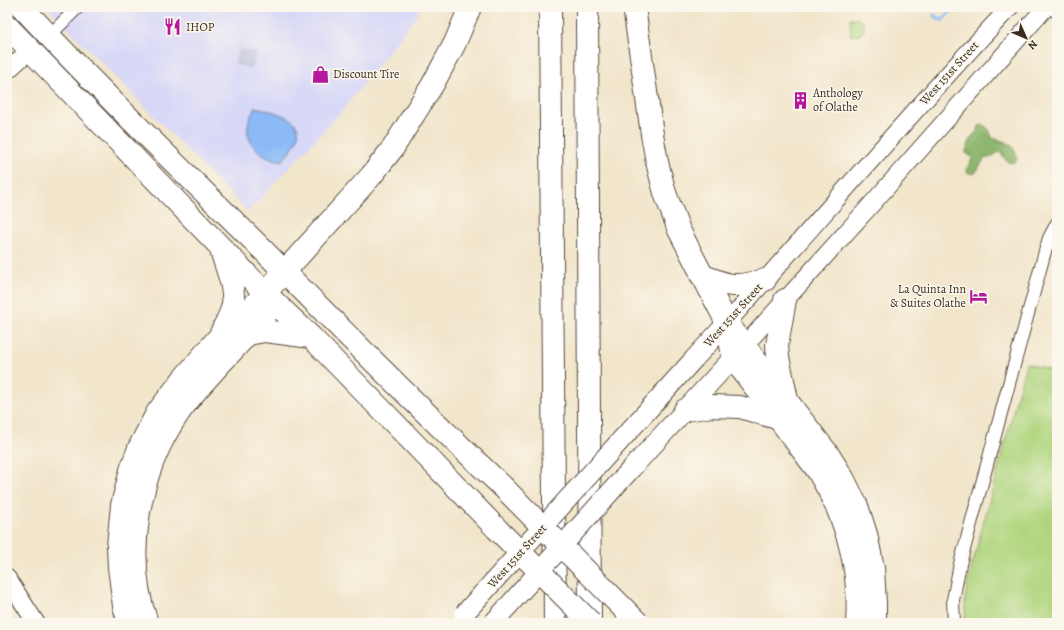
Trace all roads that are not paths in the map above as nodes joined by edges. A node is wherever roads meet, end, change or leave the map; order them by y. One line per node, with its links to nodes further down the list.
1 (22, 7): 12 (highway)
2 (78, 7): 12 (street)
3 (470, 7): 17 (highway)
4 (550, 7): 35 (highway)
5 (587, 7): 36 (highway)
6 (634, 7): 18 (highway)
7 (1010, 7): 19 (main road, West 151st Street)
8 (1046, 7): 21 (main road)
9 (1052, 7): 10 (street)
10 (1057, 13)
11 (7, 26): 13 (highway)
12 (49, 36): 17 (highway)
13 (30, 50): 14 (main road); 16 (highway)
14 (7, 72)
15 (1057, 223): 40 (street)
16 (219, 246): 20 (highway); 24 (highway)
17 (284, 272): 20 (highway); 37 (highway, bridge)
18 (701, 275): 19 (highway); 22 (highway)
19 (765, 280): 22 (main road, West 151st Street)
20 (270, 298): 23 (highway); 24 (highway); 25 (highway)
21 (785, 300): 26 (main road); 28 (highway)
22 (727, 322): 26 (highway); 33 (main road, West 151st Street, bridge)
23 (248, 334): 25 (highway); 32 (highway)
24 (220, 336): 31 (highway)
25 (311, 336): 36 (highway, bridge)
26 (739, 352): 27 (main road); 28 (highway)
27 (685, 410): 28 (highway); 34 (main road, bridge)
28 (783, 410): 38 (highway); 39 (highway)
29 (7, 578): 30 (main road)
30 (36, 623)
31 (129, 623)
32 (147, 623)
33 (456, 623)
34 (493, 623)
35 (555, 623)
36 (591, 623)
37 (638, 623)
38 (857, 623)
39 (875, 623)
40 (954, 623)

